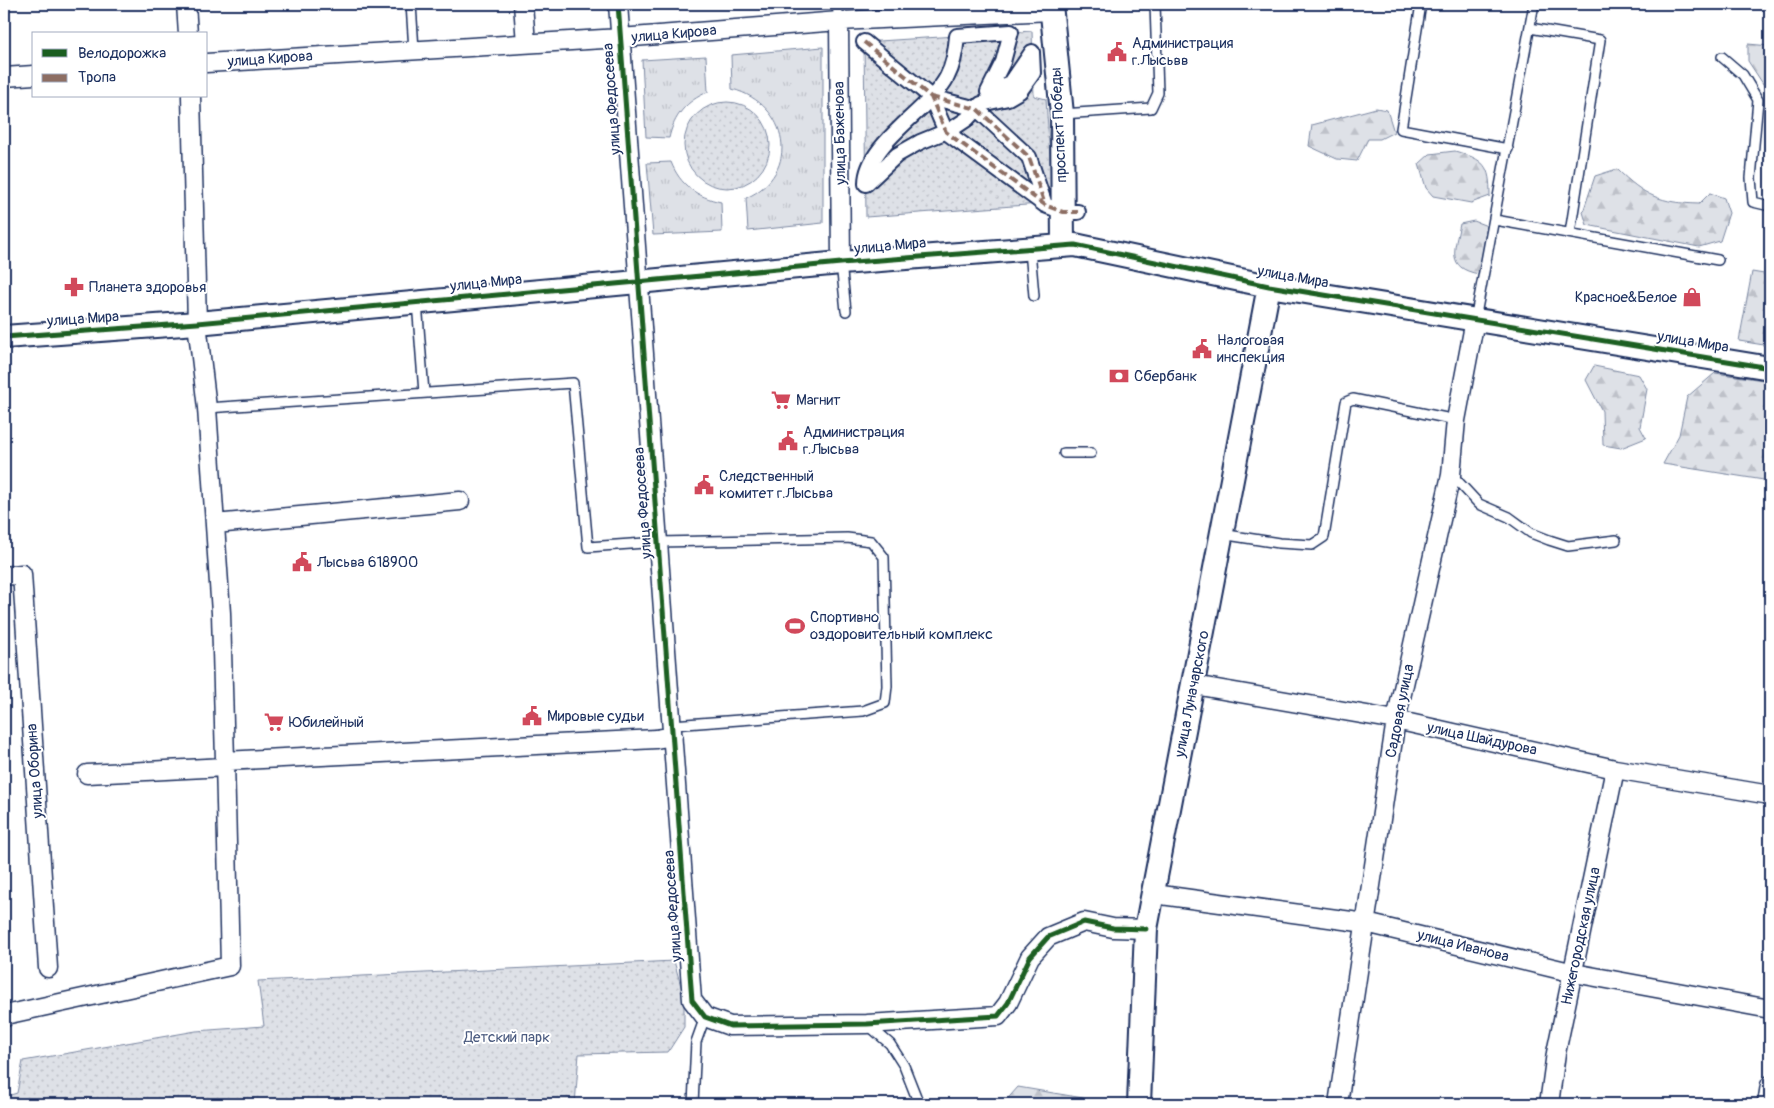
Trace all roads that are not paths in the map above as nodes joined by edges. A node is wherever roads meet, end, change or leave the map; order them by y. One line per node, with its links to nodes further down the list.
1 (186, 4): 11 (street)
2 (411, 4): 15 (lane)
3 (523, 4): 14 (street)
4 (618, 4): 12 (street, улица Федосеева)
5 (1155, 4): 23 (lane)
6 (1421, 4): 25 (lane)
7 (1534, 4): 10 (lane)
8 (1051, 7): 9 (street, улица Кирова); 23 (street, проспект Победы)
9 (838, 12): 12 (street, улица Кирова); 33 (street, улица Баженова)
10 (1530, 28): 25 (lane); 29 (lane)
11 (188, 32)
12 (620, 38): 14 (street, улица Кирова); 34 (street, улица Федосеева)
13 (864, 42): 20 (street)
14 (526, 43): 15 (street, улица Кирова)
15 (414, 50): 17 (street, улица Кирова)
16 (1722, 57): 26 (lane)
17 (208, 63)
18 (32, 75): 19 (street)
19 (4, 78)
20 (931, 97): 22 (street); 22 (street); 24 (street); 24 (street)
21 (192, 98): 40 (street)
22 (977, 109): 24 (street); 27 (street)
23 (1062, 114): 27 (street, проспект Победы)
24 (946, 132): 27 (street)
25 (1508, 149): 28 (lane)
26 (1770, 206)
27 (1062, 210): 30 (street, проспект Победы)
28 (1494, 220): 29 (lane); 39 (lane)
29 (1570, 234): 32 (lane)
30 (1063, 246): 31 (street, улица Мира); 35 (street, улица Мира)
31 (1030, 247): 33 (street, улица Мира); 36 (lane)
32 (1718, 260)
33 (841, 263): 34 (street, улица Мира); 38 (lane)
34 (639, 281): 37 (street, улица Мира); 53 (street, улица Федосеева)
35 (1269, 286): 39 (street, улица Мира); 51 (street, улица Луначарского)
36 (1034, 296)
37 (417, 302): 40 (street, улица Мира); 43 (lane)
38 (846, 311)
39 (1475, 320): 42 (street, улица Мира); 45 (street, Садовая улица)
40 (198, 323): 41 (street, улица Мира); 44 (street)
41 (4, 337)
42 (1770, 368)
43 (424, 393): 44 (lane); 53 (lane)
44 (207, 408): 50 (street)
45 (1456, 420): 48 (street, Садовая улица); 51 (lane)
46 (1064, 453): 47 (lane)
47 (1091, 453)
48 (1452, 475): 52 (lane); 56 (street, Садовая улица)
49 (460, 501): 50 (street)
50 (215, 524): 58 (street)
51 (1221, 534): 55 (street, улица Луначарского)
52 (1616, 540)
53 (658, 542): 57 (street, улица Федосеева); 57 (lane)
54 (4, 576): 65 (street, улица Оборина)
55 (1194, 684): 56 (street, улица Шайдурова); 62 (street, улица Луначарского)
56 (1396, 720): 59 (street, улица Шайдурова); 63 (street, Садовая улица)
57 (672, 731): 58 (street); 68 (street, улица Федосеева)
58 (225, 764): 60 (street); 69 (street)
59 (1615, 769): 61 (street, улица Шайдурова); 66 (street, Нижегородская улица)
60 (87, 774)
61 (1770, 795)
62 (1154, 894): 63 (street, улица Иванова); 64 (street, улица Луначарского)
63 (1366, 923): 66 (street, улица Иванова); 75 (street, Садовая улица)
64 (1146, 929): 70 (street); 74 (street, улица Луначарского)
65 (48, 968)
66 (1574, 973): 67 (street, улица Иванова); 76 (street, Нижегородская улица)
67 (1770, 1009)
68 (705, 1017): 70 (street); 72 (lane)
69 (4, 1018)
70 (867, 1024): 73 (lane)
71 (1770, 1085): 77 (street)
72 (693, 1104)
73 (919, 1104)
74 (1139, 1104)
75 (1338, 1104)
76 (1549, 1104)
77 (1767, 1104)

